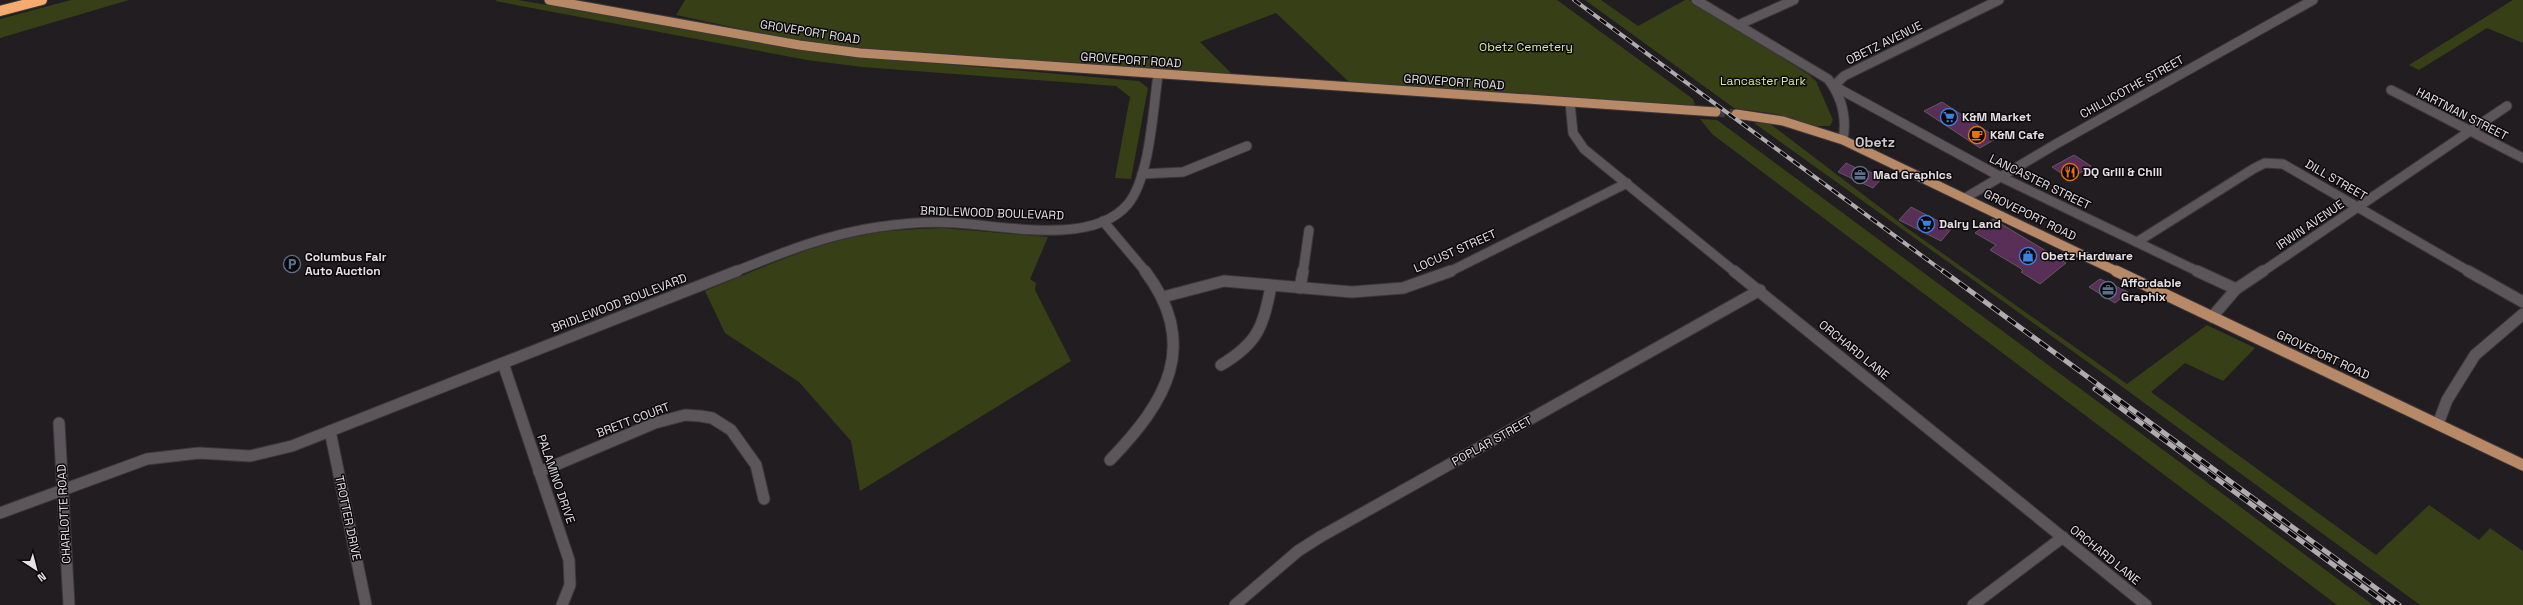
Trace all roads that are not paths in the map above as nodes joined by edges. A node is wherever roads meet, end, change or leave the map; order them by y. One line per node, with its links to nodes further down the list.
1 (42, 0): 7 (highway)
2 (549, 0): 9 (main road, GROVEPORT ROAD)
3 (1696, 0): 8 (street, LANCASTER STREET)
4 (1794, 0): 8 (street)
5 (1999, 0): 10 (street, OBETZ AVENUE)
6 (2313, 0): 21 (street, CHILLICOTHE STREET)
7 (0, 11)
8 (1738, 25): 10 (street, LANCASTER STREET)
9 (1158, 75): 12 (main road, GROVEPORT ROAD); 20 (street, BRIDLEWOOD BOULEVARD)
10 (1834, 86): 17 (street); 21 (street, LANCASTER STREET)
11 (2391, 90): 16 (street, HARTMAN STREET)
12 (1570, 103): 14 (main road, GROVEPORT ROAD); 22 (street, ORCHARD LANE)
13 (2507, 106): 16 (street, IRWIN AVENUE)
14 (1716, 112)
15 (1736, 114): 17 (main road, GROVEPORT ROAD)
16 (2470, 131): 19 (street, HARTMAN STREET); 24 (street, IRWIN AVENUE)
17 (1843, 140): 23 (main road, GROVEPORT ROAD)
18 (1247, 146): 20 (street)
19 (2523, 158)
20 (1142, 174): 25 (street, BRIDLEWOOD BOULEVARD)
21 (2001, 177): 23 (street, CHILLICOTHE STREET); 27 (street, LANCASTER STREET)
22 (1627, 183): 29 (street, LOCUST STREET); 31 (street, ORCHARD LANE)
23 (1965, 198): 35 (main road, GROVEPORT ROAD)
24 (2357, 207): 27 (street, DILL STREET); 30 (street, IRWIN AVENUE); 33 (street, DILL STREET)
25 (1103, 221): 32 (street); 36 (street, BRIDLEWOOD BOULEVARD)
26 (1309, 230): 29 (street)
27 (2137, 242): 30 (street, LANCASTER STREET)
28 (1271, 286): 29 (street, LOCUST STREET); 32 (street, LOCUST STREET); 37 (street)
29 (1300, 288)
30 (2236, 289): 35 (street, IRWIN AVENUE)
31 (1760, 290): 47 (street, ORCHARD LANE); 51 (street, POPLAR STREET)
32 (1163, 297): 41 (street)
33 (2523, 302)
34 (2523, 314): 39 (street)
35 (2212, 317): 39 (main road, GROVEPORT ROAD)
36 (503, 363): 40 (street, BRIDLEWOOD BOULEVARD); 43 (street, PALAMINO DRIVE)
37 (1221, 364)
38 (59, 423): 44 (street, CHARLOTTE ROAD)
39 (2438, 424): 42 (main road, GROVEPORT ROAD)
40 (330, 431): 44 (street, BRIDLEWOOD BOULEVARD); 49 (street, TROTTER DRIVE)
41 (1110, 460)
42 (2523, 465)
43 (539, 472): 45 (street, BRETT COURT); 50 (street, PALAMINO DRIVE)
44 (62, 489): 46 (street, BRIDLEWOOD BOULEVARD); 48 (street, CHARLOTTE ROAD)
45 (764, 499)
46 (0, 513)
47 (2063, 537): 52 (street); 53 (street, ORCHARD LANE)
48 (68, 605)
49 (366, 605)
50 (562, 605)
51 (1235, 605)
52 (1973, 605)
53 (2146, 605)

